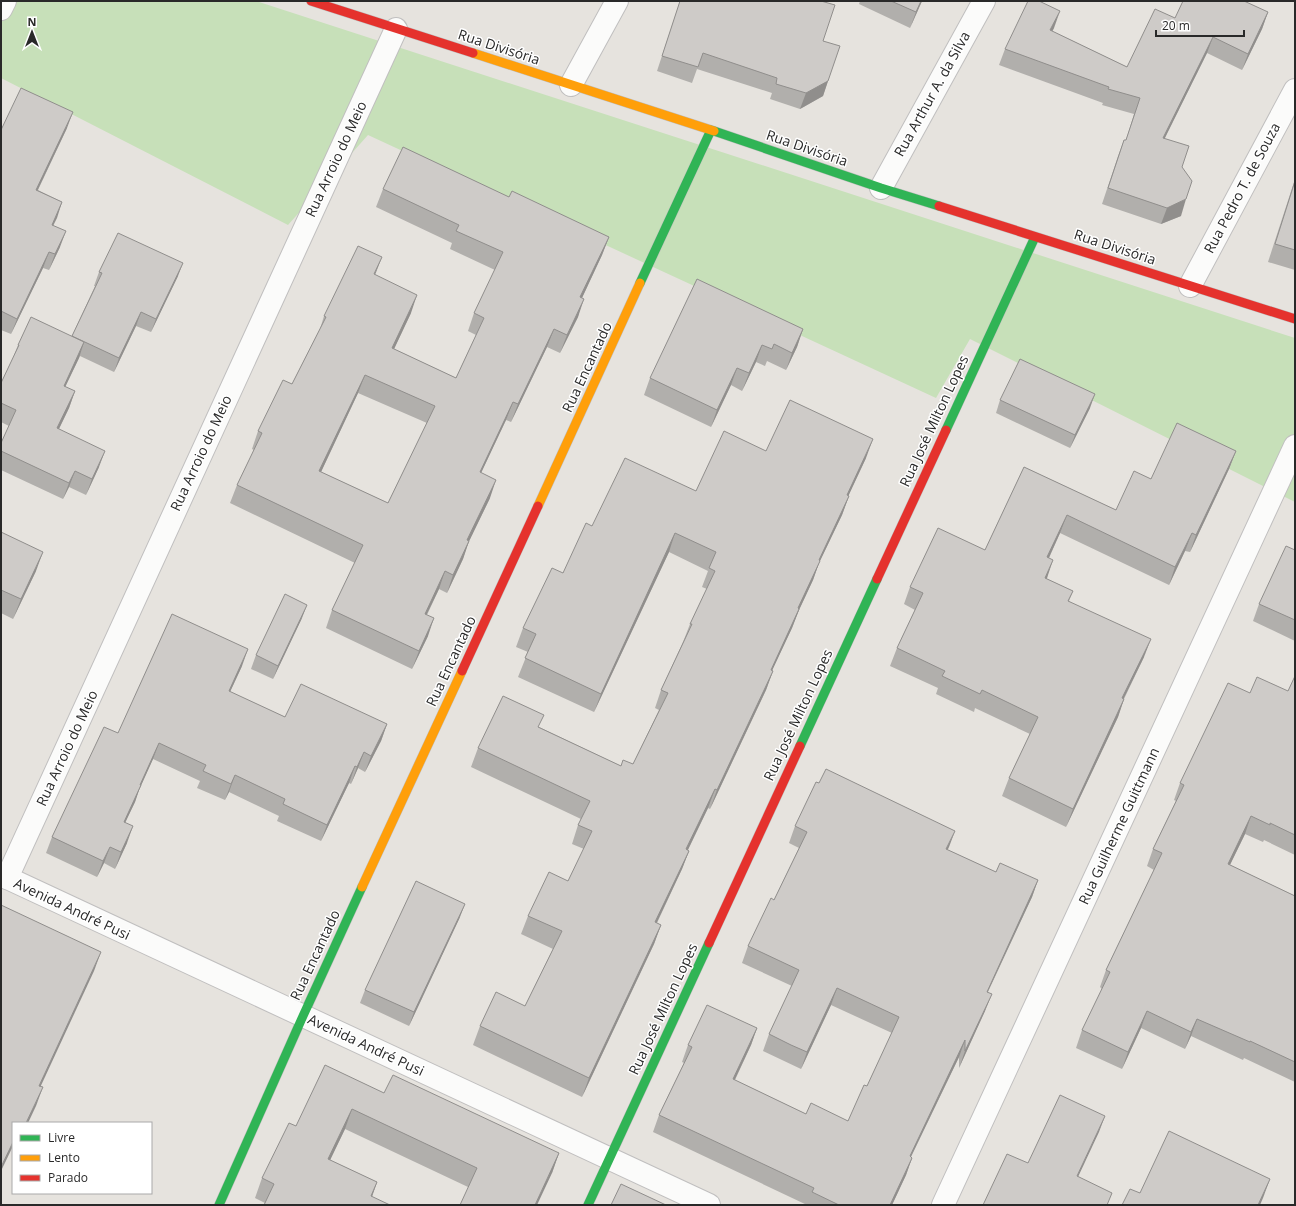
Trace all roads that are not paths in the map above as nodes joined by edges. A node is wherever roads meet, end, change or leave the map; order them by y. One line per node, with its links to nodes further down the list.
1 (5, 1): 5 (street)
2 (311, 1): 6 (street, Rua Divisória)
3 (617, 1): 7 (street)
4 (984, 1): 10 (street, Rua Arthur A. da Silva)
5 (1, 9)
6 (396, 29): 7 (street, Rua Divisória); 15 (street, Rua Arroio do Meio)
7 (571, 85): 9 (street, Rua Divisória)
8 (1295, 90): 12 (street, Rua Pedro T. de Souza)
9 (711, 130): 10 (street, Rua Divisória); 16 (street, Rua Encantado)
10 (881, 188): 11 (street, Rua Divisória)
11 (1035, 237): 12 (street, Rua Divisória); 17 (street, Rua José Milton Lopes)
12 (1190, 286): 13 (street, Rua Divisória)
13 (1295, 318)
14 (1295, 446): 21 (street, Rua Guilherme Guittmann)
15 (4, 877): 16 (street, Avenida André Pusi)
16 (303, 1016): 17 (street, Avenida André Pusi); 18 (street, Rua Encantado)
17 (609, 1158): 19 (street, Rua José Milton Lopes); 20 (street, Avenida André Pusi)
18 (219, 1205)
19 (588, 1205)
20 (710, 1205)
21 (943, 1205)

